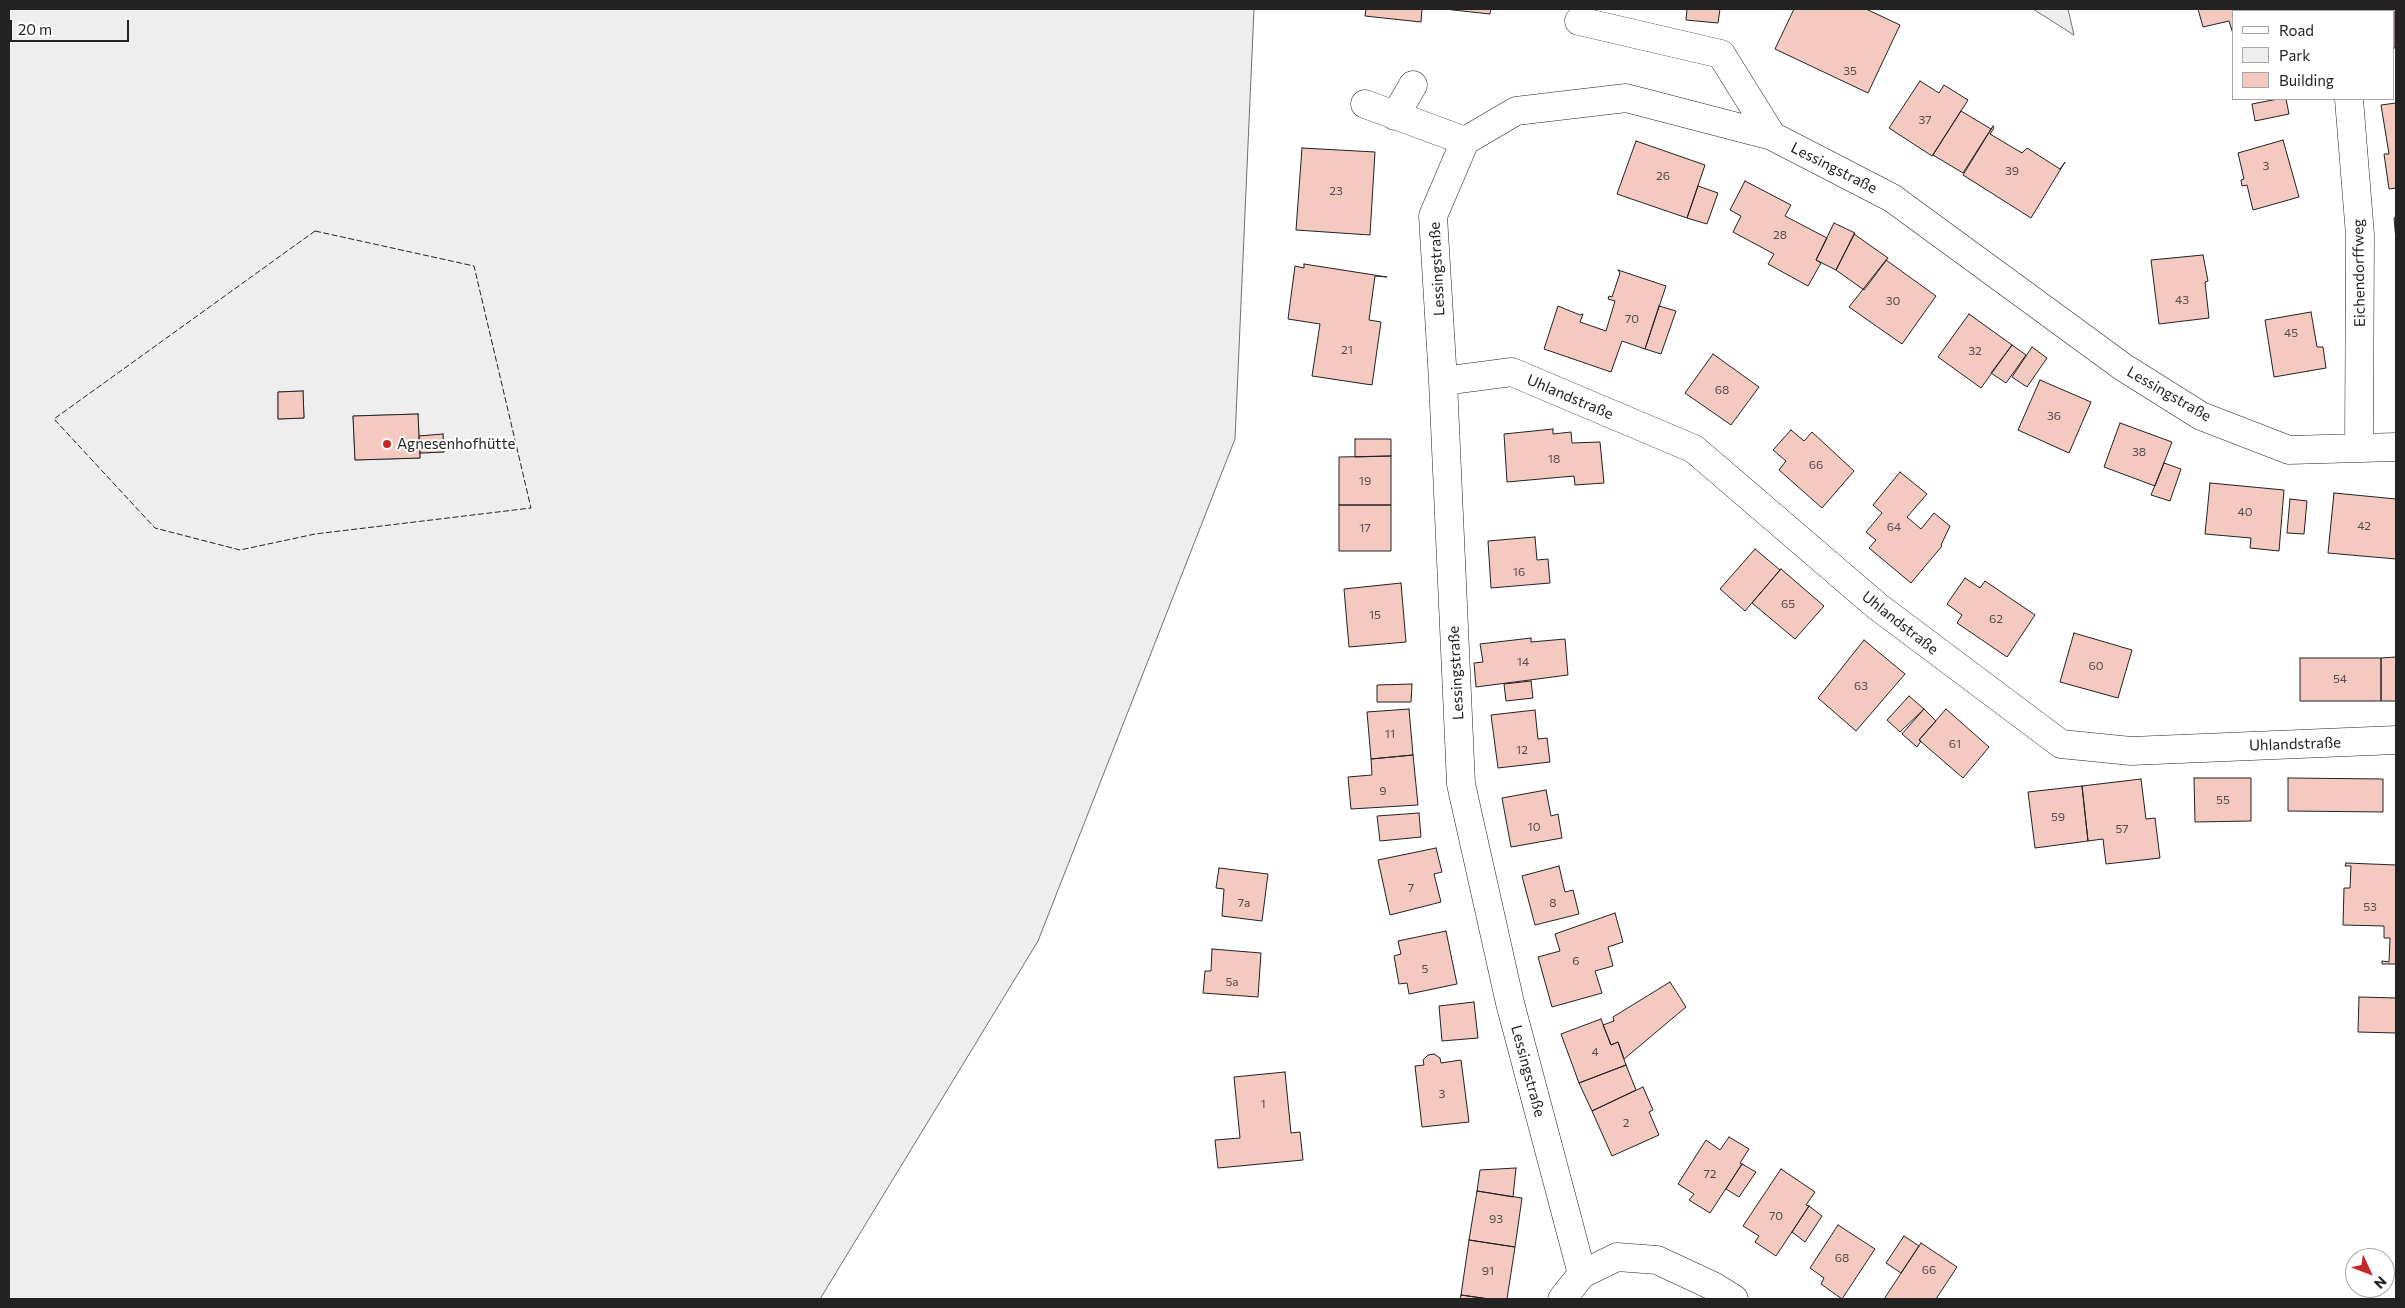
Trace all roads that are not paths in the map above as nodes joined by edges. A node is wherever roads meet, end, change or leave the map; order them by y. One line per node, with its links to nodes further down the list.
1 (1579, 21): 6 (street)
2 (1413, 85): 5 (street)
3 (2349, 100): 10 (street, Eichendorffweg)
4 (1365, 104): 5 (street)
5 (1395, 116): 7 (street)
6 (1772, 136): 7 (street, Lessingstraße); 10 (street, Lessingstraße)
7 (1465, 141): 8 (street, Lessingstraße)
8 (1443, 381): 11 (street, Uhlandstraße); 12 (street, Lessingstraße)
9 (2396, 447): 10 (street, Lessingstraße)
10 (2359, 448)
11 (2396, 740)
12 (1582, 1274): 13 (street); 14 (street)
13 (1562, 1299)
14 (1734, 1299)

